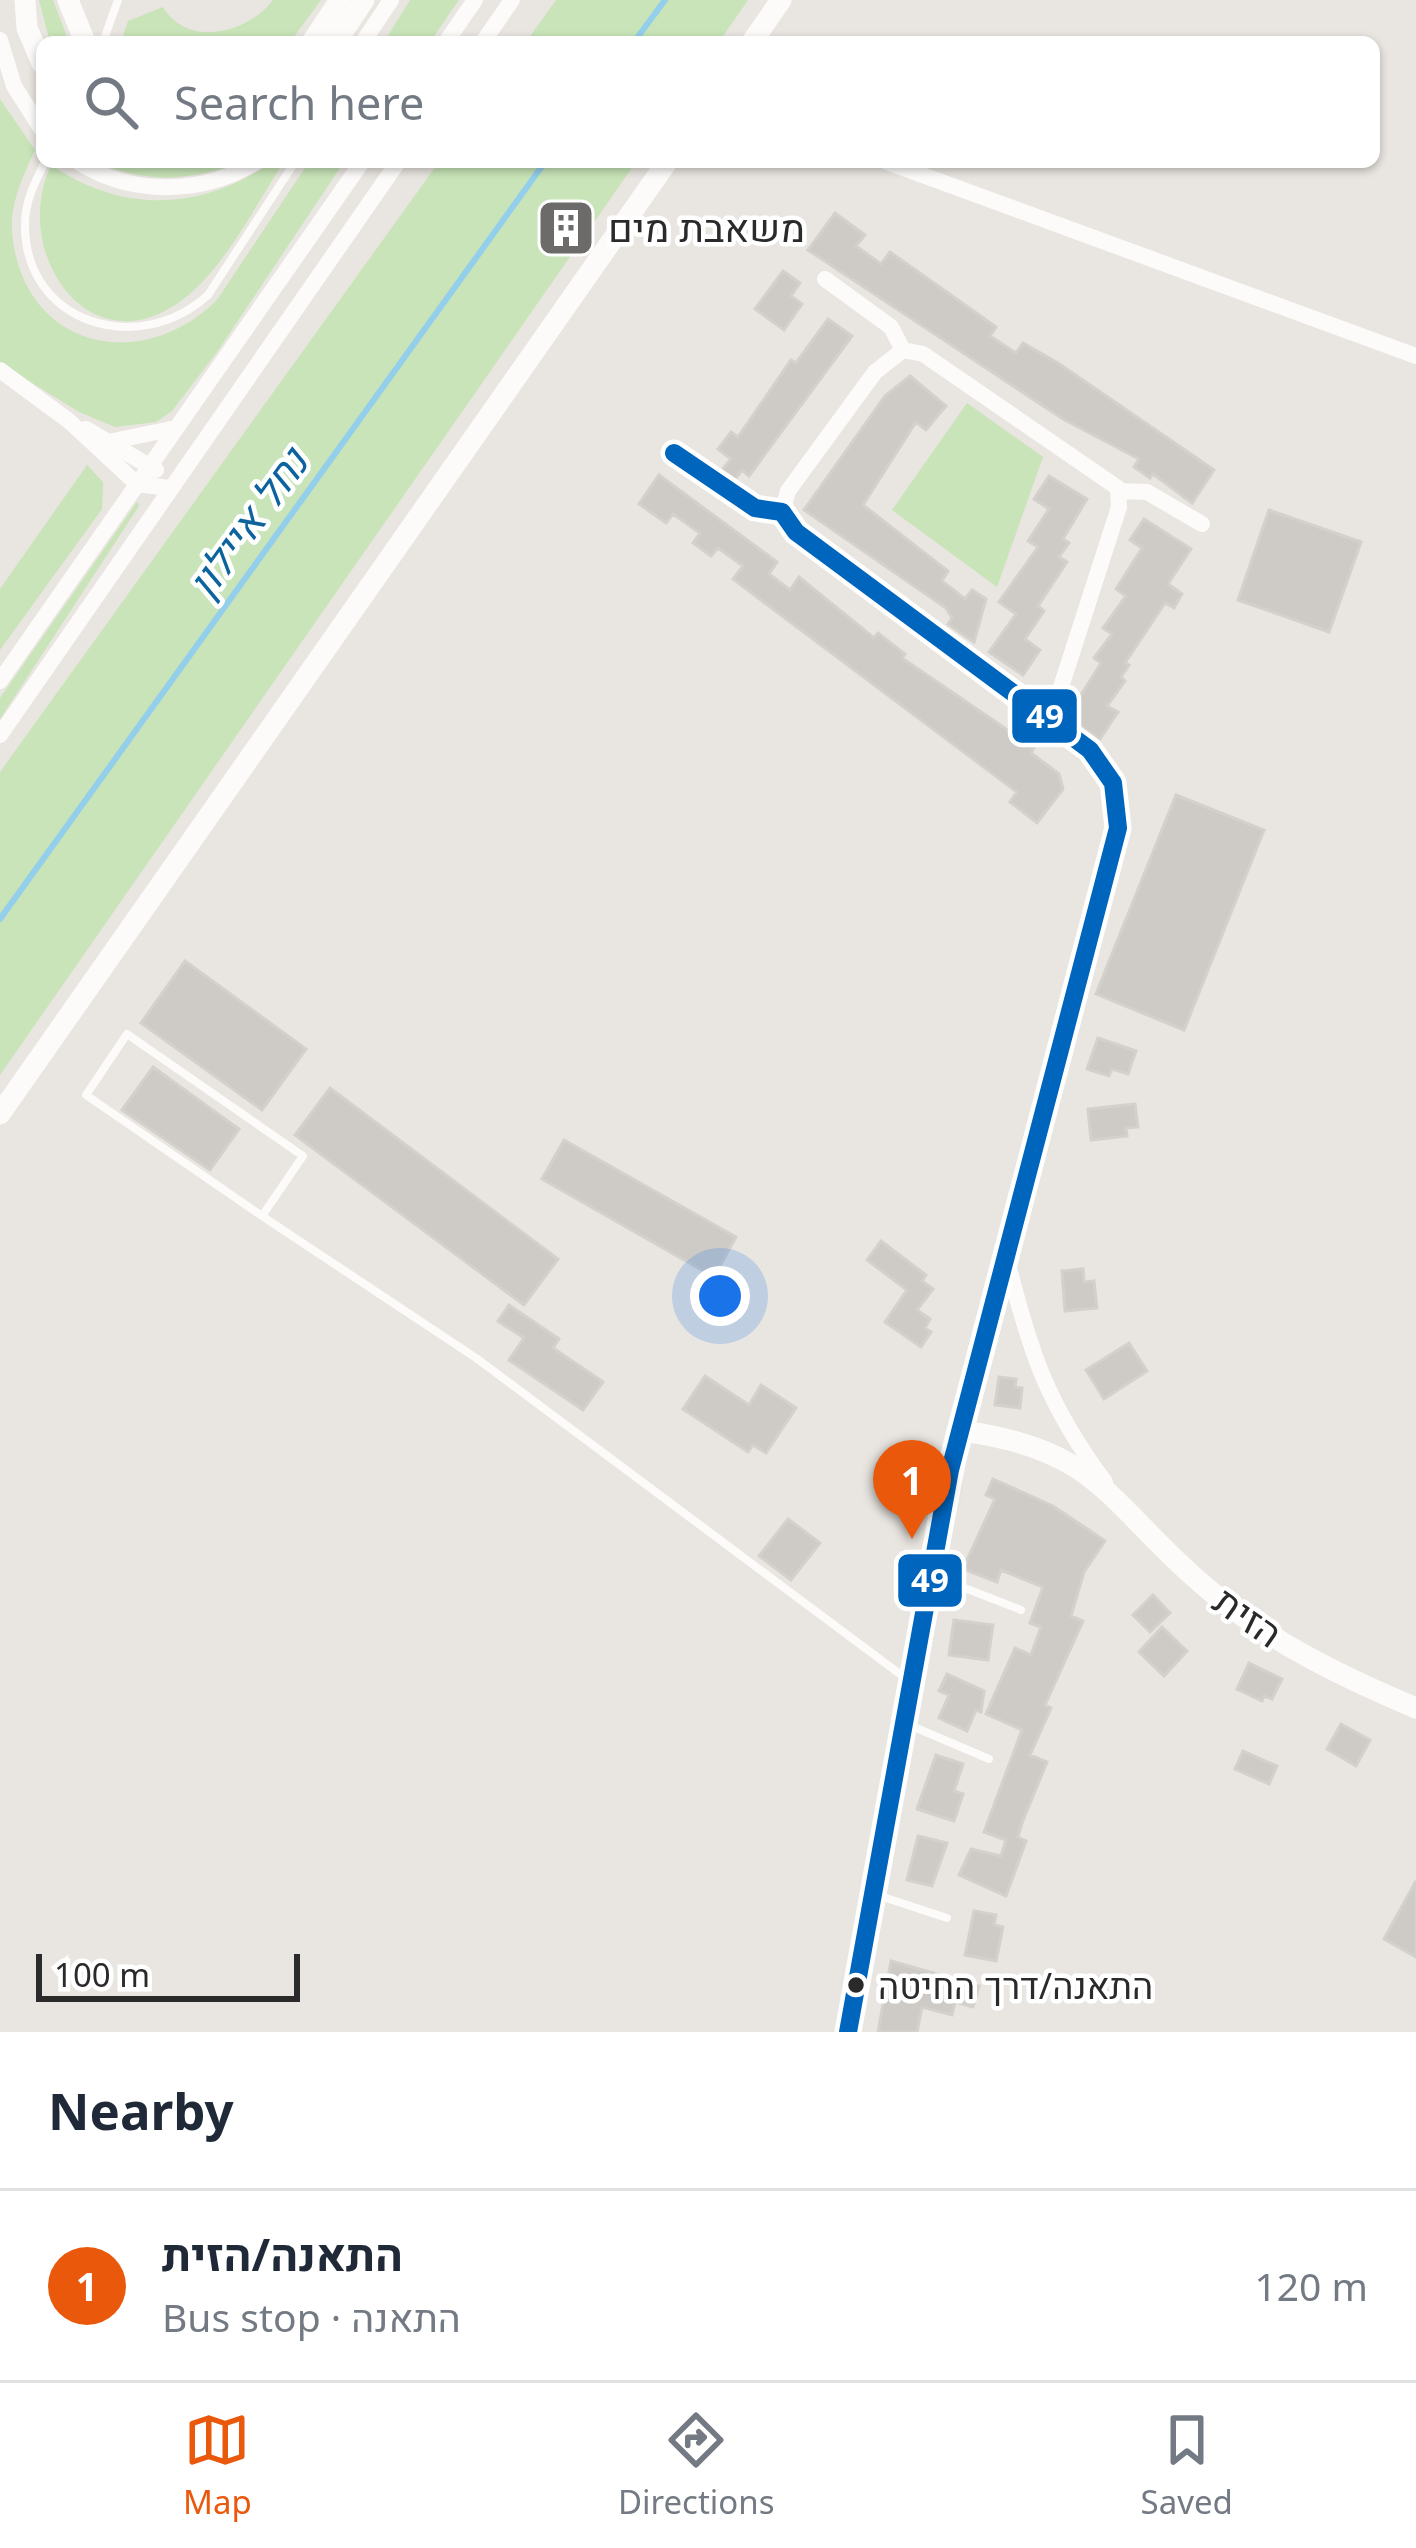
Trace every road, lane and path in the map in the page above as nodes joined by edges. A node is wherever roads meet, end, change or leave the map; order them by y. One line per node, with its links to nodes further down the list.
1 (25, 0): 19 (street)
2 (68, 0): 10 (street)
3 (118, 0): 11 (lane)
4 (340, 0): 12 (street)
5 (364, 0): 13 (street)
6 (393, 0): 14 (street)
7 (475, 0): 15 (street)
8 (512, 0): 16 (street)
9 (781, 0): 17 (street)
10 (83, 36)
11 (105, 36)
12 (317, 36)
13 (340, 36)
14 (370, 36)
15 (450, 36)
16 (487, 36)
17 (756, 36)
18 (0, 40): 20 (street)
19 (36, 49)
20 (36, 121)
21 (42, 168): 24 (lane)
22 (94, 168): 23 (street)
23 (240, 168)
24 (291, 168)
25 (358, 168): 34 (street)
26 (394, 168): 39 (street)
27 (663, 168): 46 (street)
28 (903, 168): 31 (street)
29 (825, 280): 30 (street)
30 (903, 350): 40 (street); 41 (street)
31 (1416, 356)
32 (0, 370): 33 (street)
33 (69, 421): 35 (street); 38 (street)
34 (176, 428): 35 (street); 37 (street)
35 (110, 442): 37 (street)
36 (674, 453): 41 (street)
37 (152, 463): 38 (street); 39 (street)
38 (137, 484): 39 (street); 43 (street)
39 (170, 488): 45 (street)
40 (1119, 491): 42 (street); 44 (street)
41 (782, 512): 44 (street)
42 (1202, 524)
43 (0, 680)
44 (1051, 718): 48 (street)
45 (0, 735)
46 (0, 1114)
47 (262, 1216): 47 (lane); 53 (lane)
48 (1005, 1250): 49 (street); 50 (street, הזית)
49 (962, 1431): 50 (street, הזית); 51 (street)
50 (1109, 1488): 54 (street, הזית)
51 (931, 1575): 52 (lane); 53 (street)
52 (1022, 1610)
53 (911, 1683): 55 (street)
54 (1416, 1708)
55 (904, 1723): 56 (lane); 57 (street)
56 (988, 1759)
57 (873, 1894): 58 (lane); 59 (street)
58 (947, 1918)
59 (848, 2032)

